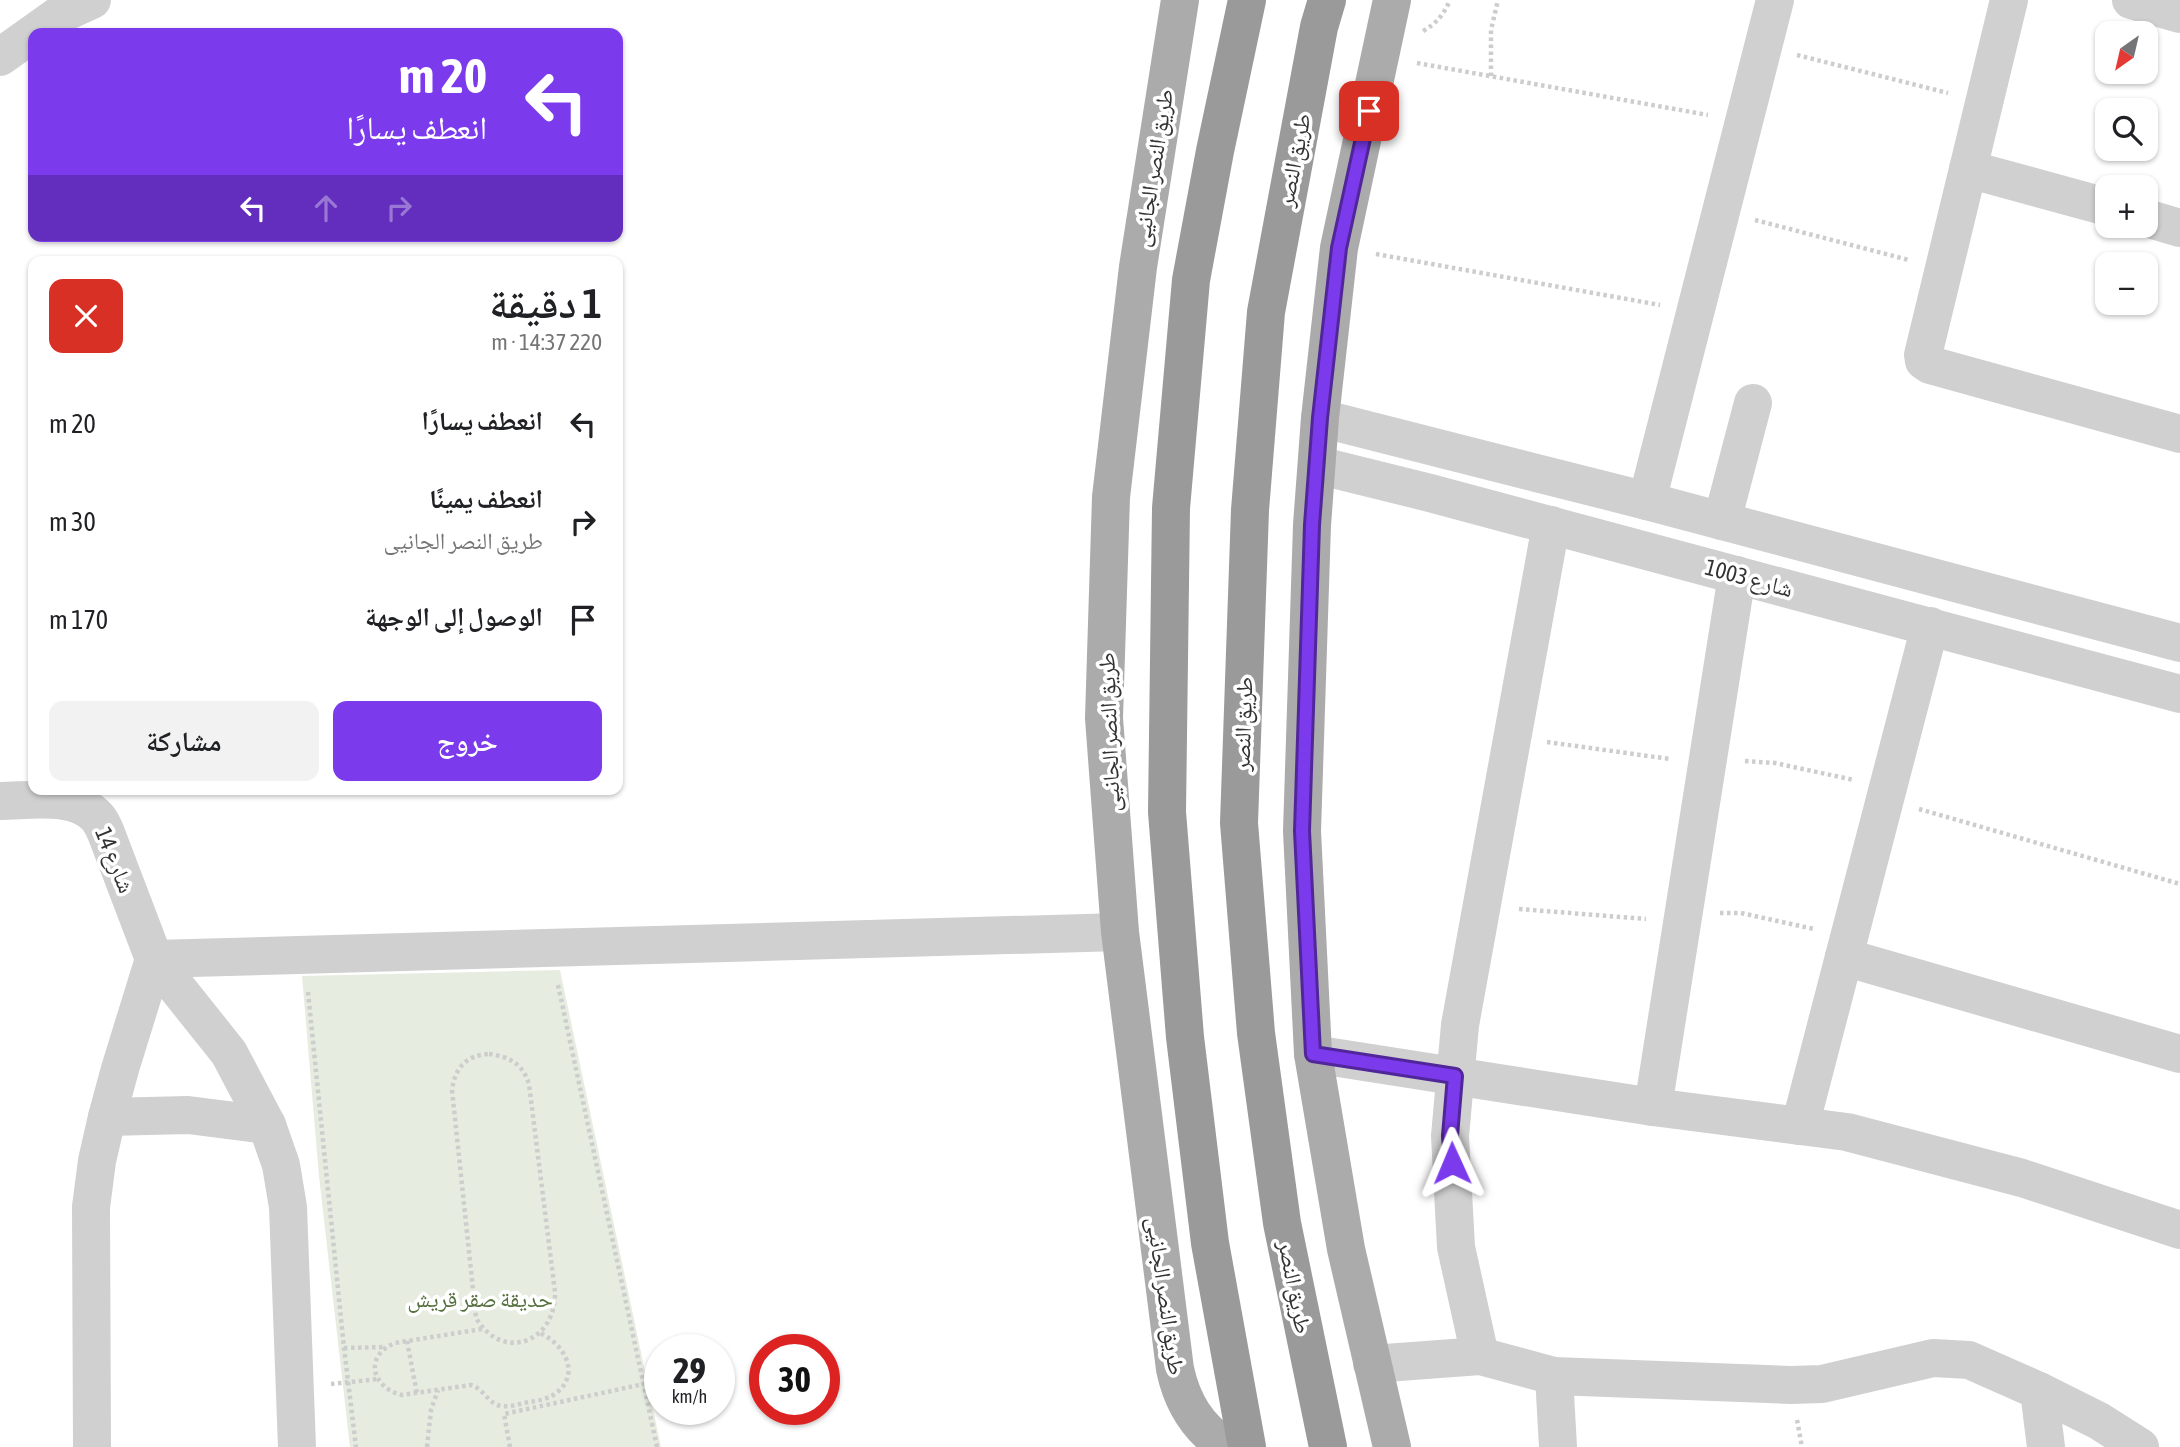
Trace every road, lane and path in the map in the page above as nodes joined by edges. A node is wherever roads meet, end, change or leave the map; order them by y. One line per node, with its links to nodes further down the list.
1 (92, 0): 11 (street)
2 (1180, 0): 43 (main road, طريق النصر الجانيى)
3 (1247, 0): 80 (highway)
4 (1327, 0): 81 (highway, طريق النصر)
5 (1392, 0): 14 (main road)
6 (1498, 0): 16 (path)
7 (1775, 0): 13 (street)
8 (2009, 0): 17 (street)
9 (2131, 0): 10 (street)
10 (2180, 14)
11 (41, 28)
12 (28, 37): 15 (street)
13 (1763, 46): 17 (path); 18 (street)
14 (1381, 56): 16 (path); 24 (main road)
15 (0, 57)
16 (1491, 76): 18 (path)
17 (1984, 102): 19 (street)
18 (1743, 121): 21 (street)
19 (1968, 169): 20 (street); 25 (street)
20 (2095, 204)
21 (1721, 212): 25 (path); 26 (street)
22 (2158, 222): 23 (street)
23 (2180, 228)
24 (1339, 248): 26 (path); 28 (main road)
25 (1944, 269): 29 (street)
26 (1696, 311): 33 (street)
27 (1753, 403): 34 (street)
28 (1320, 418): 30 (street, شارع 1003); 31 (main road)
29 (2180, 434)
30 (1439, 449): 32 (street); 33 (street, شارع 1003)
31 (1317, 465): 32 (street, شارع 1003); 48 (main road)
32 (1430, 493): 35 (street, شارع 1003)
33 (1647, 501): 34 (street, شارع 1003)
34 (1722, 521): 38 (street, شارع 1003)
35 (1551, 525): 36 (street, شارع 1003); 50 (street)
36 (1737, 575): 37 (street, شارع 1003); 51 (street)
37 (1930, 626): 39 (street, شارع 1003); 40 (street)
38 (2180, 643)
39 (2180, 694)
40 (1885, 800): 42 (path); 44 (street)
41 (0, 801): 45 (street, شارع 14)
42 (2180, 884)
43 (1120, 932): 45 (street); 79 (main road, طريق النصر الجانيى)
44 (1844, 957): 49 (street); 54 (street)
45 (154, 959): 52 (street); 53 (street, شارع 14)
46 (556, 974): 65 (path)
47 (307, 981): 60 (path)
48 (1313, 1054): 50 (street); 62 (main road)
49 (2180, 1054)
50 (1455, 1076): 51 (street); 61 (street)
51 (1653, 1107): 54 (street)
52 (107, 1117): 53 (street); 73 (street)
53 (267, 1125): 68 (street, شارع 14)
54 (1800, 1126): 55 (street)
55 (2180, 1230)
56 (482, 1329): 57 (path); 57 (path); 58 (path)
57 (540, 1333): 69 (path)
58 (407, 1341): 59 (path); 71 (path)
59 (386, 1347): 60 (path); 64 (path)
60 (344, 1348): 66 (path)
61 (1480, 1356): 62 (street); 63 (street)
62 (1372, 1364): 82 (main road)
63 (1554, 1376): 70 (street); 83 (street)
64 (378, 1379): 66 (path); 71 (path)
65 (644, 1379)
66 (349, 1382): 68 (path); 75 (path)
67 (644, 1384): 77 (path)
68 (295, 1387): 74 (street, شارع 14)
69 (438, 1390): 71 (path); 76 (path)
70 (2039, 1391): 84 (street); 85 (street)
71 (417, 1394)
72 (653, 1425): 78 (path)
73 (92, 1447)
74 (297, 1447)
75 (356, 1447)
76 (427, 1447)
77 (510, 1447)
78 (657, 1447)
79 (1227, 1447)
80 (1247, 1447)
81 (1328, 1447)
82 (1392, 1447)
83 (1558, 1447)
84 (2046, 1447)
85 (2140, 1447)

